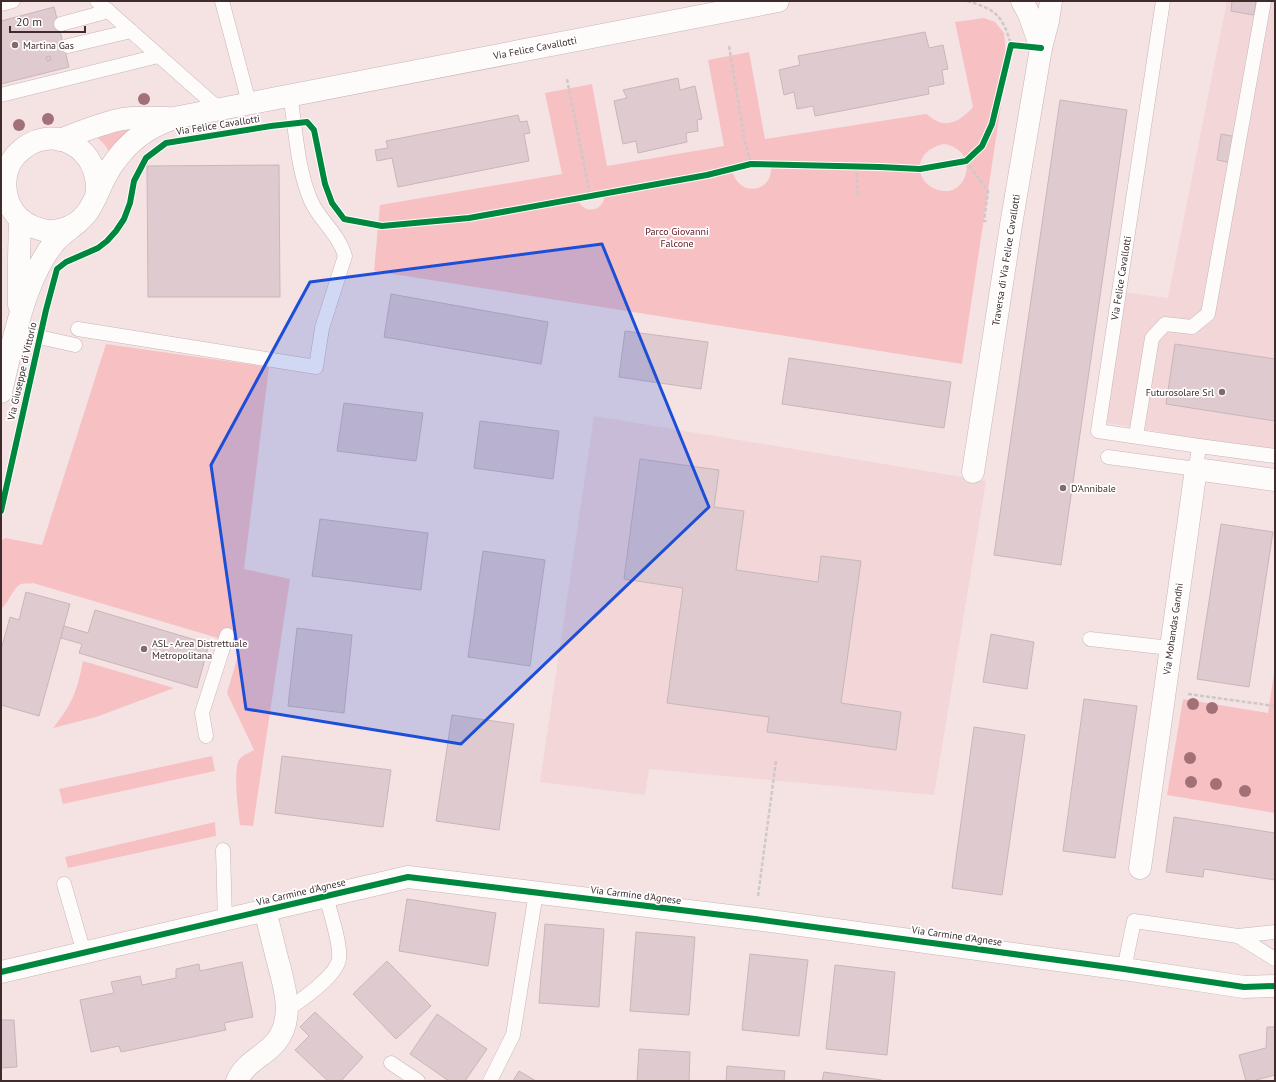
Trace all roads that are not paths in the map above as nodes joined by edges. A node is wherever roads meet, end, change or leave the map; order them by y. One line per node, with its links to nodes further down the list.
1 (13, 1): 9 (lane)
2 (97, 1): 10 (lane)
3 (222, 1): 18 (lane)
4 (778, 1): 17 (street, Via Felice Cavallotti)
5 (1022, 1): 14 (street)
6 (1051, 1): 14 (street, Traversa di Via Felice Cavallotti)
7 (1164, 1): 31 (lane, Via Felice Cavallotti)
8 (1264, 1): 31 (lane)
9 (1, 4)
10 (109, 11): 11 (lane); 12 (lane)
11 (61, 24)
12 (131, 31): 13 (lane); 15 (lane)
13 (68, 46)
14 (1042, 48): 36 (street, Traversa di Via Felice Cavallotti)
15 (158, 56): 16 (lane); 19 (lane)
16 (1, 95)
17 (290, 95): 18 (street, Via Felice Cavallotti); 28 (lane)
18 (249, 103): 19 (street, Via Felice Cavallotti)
19 (219, 109): 20 (street, Via Felice Cavallotti)
20 (174, 118): 21 (street, Via Felice Cavallotti); 23 (street, Via Felice Cavallotti)
21 (60, 140): 22 (street); 23 (street)
22 (11, 149): 24 (street)
23 (96, 196): 25 (street)
24 (4, 198): 26 (street)
25 (83, 219): 26 (street); 27 (street, Via Giuseppe di Vittorio)
26 (20, 220): 27 (street, Via Giuseppe di Vittorio)
27 (18, 324): 29 (lane); 30 (street, Via Giuseppe di Vittorio)
28 (78, 328)
29 (75, 345)
30 (1, 392)
31 (1136, 436): 32 (lane, Via Felice Cavallotti)
32 (1199, 446): 33 (lane, Via Felice Cavallotti); 35 (lane)
33 (1275, 456)
34 (1108, 457): 35 (lane)
35 (1196, 468): 37 (street); 40 (street, Via Mohandas Gandhi)
36 (973, 472)
37 (1275, 480)
38 (227, 635): 41 (lane)
39 (1090, 639): 40 (lane)
40 (1170, 648): 43 (street, Via Mohandas Gandhi)
41 (206, 736)
42 (223, 850): 48 (lane)
43 (1140, 868)
44 (64, 884): 51 (lane)
45 (536, 893): 46 (street, Via Carmine d'Agnese); 53 (street, Via Carmine d'Agnese); 60 (lane)
46 (326, 896): 47 (street, Via Carmine d'Agnese); 56 (lane)
47 (265, 910): 48 (street, Via Carmine d'Agnese); 56 (street)
48 (225, 920): 51 (street, Via Carmine d'Agnese)
49 (1275, 932): 50 (lane)
50 (1238, 936): 52 (lane); 53 (lane)
51 (84, 953): 54 (street, Via Carmine d'Agnese)
52 (1275, 959)
53 (1124, 969): 55 (street, Via Carmine d'Agnese)
54 (1, 972)
55 (1275, 986)
56 (287, 1010): 58 (street)
57 (391, 1063): 59 (lane)
58 (237, 1081)
59 (418, 1081)
60 (490, 1081)

